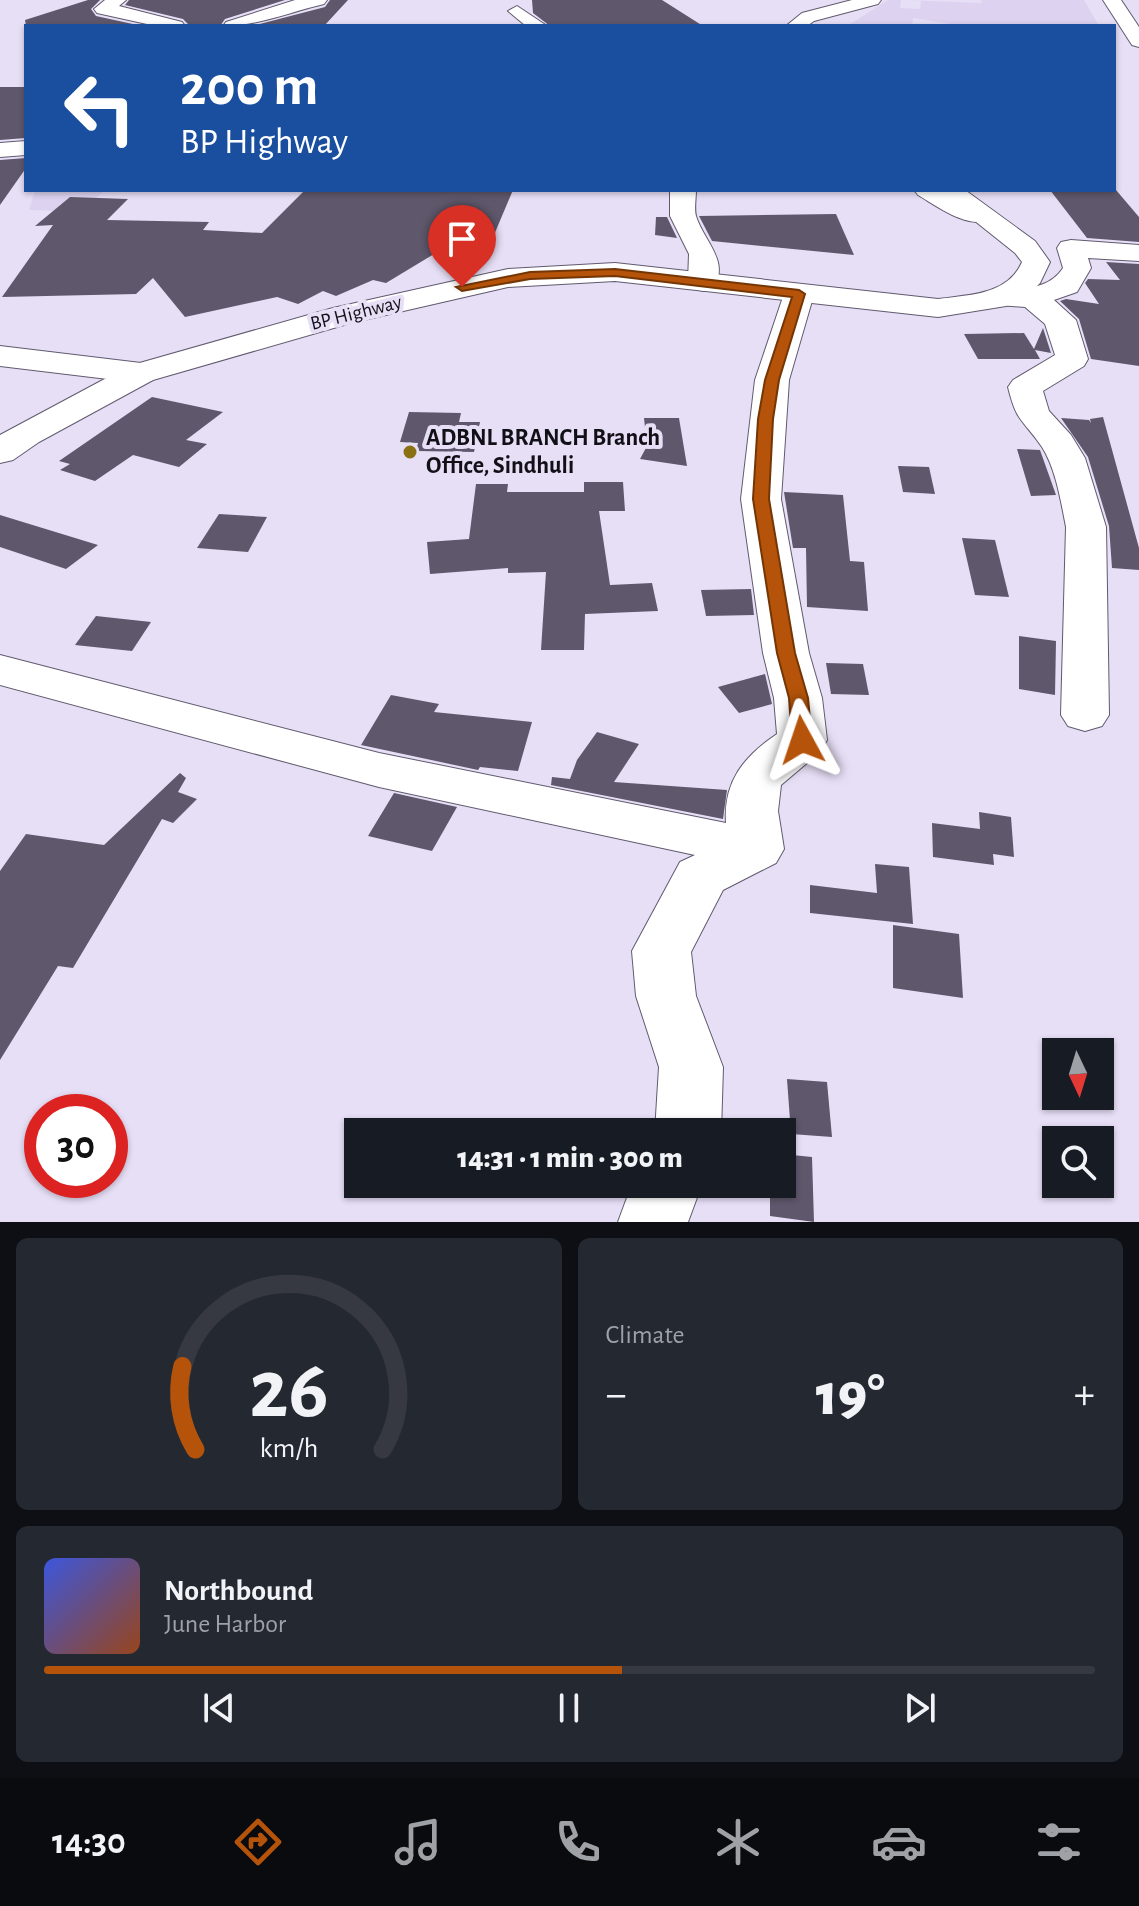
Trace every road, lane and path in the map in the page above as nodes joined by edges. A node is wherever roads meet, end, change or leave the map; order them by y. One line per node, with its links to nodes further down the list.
1 (117, 0): 6 (main road)
2 (318, 0): 7 (main road)
3 (872, 0): 9 (main road)
4 (1112, 0): 10 (main road)
5 (517, 11): 8 (main road)
6 (169, 24)
7 (237, 24)
8 (535, 24)
9 (798, 24)
10 (1139, 41)
11 (24, 148): 12 (main road)
12 (0, 150)
13 (683, 192): 18 (main road)
14 (930, 192): 16 (main road)
15 (952, 192): 16 (main road, BP Highway)
16 (981, 215): 20 (main road, BP Highway)
17 (1139, 253): 20 (main road)
18 (703, 282): 19 (main road, BP Highway); 22 (main road, BP Highway)
19 (799, 294): 20 (main road, BP Highway); 26 (main road)
20 (1014, 299): 25 (main road)
21 (0, 356): 22 (main road)
22 (141, 373): 23 (main road, BP Highway)
23 (0, 452)
24 (0, 670): 26 (main road)
25 (1085, 715)
26 (757, 849): 27 (main road)
27 (689, 1118)
28 (662, 1198): 29 (main road)
29 (653, 1222)

